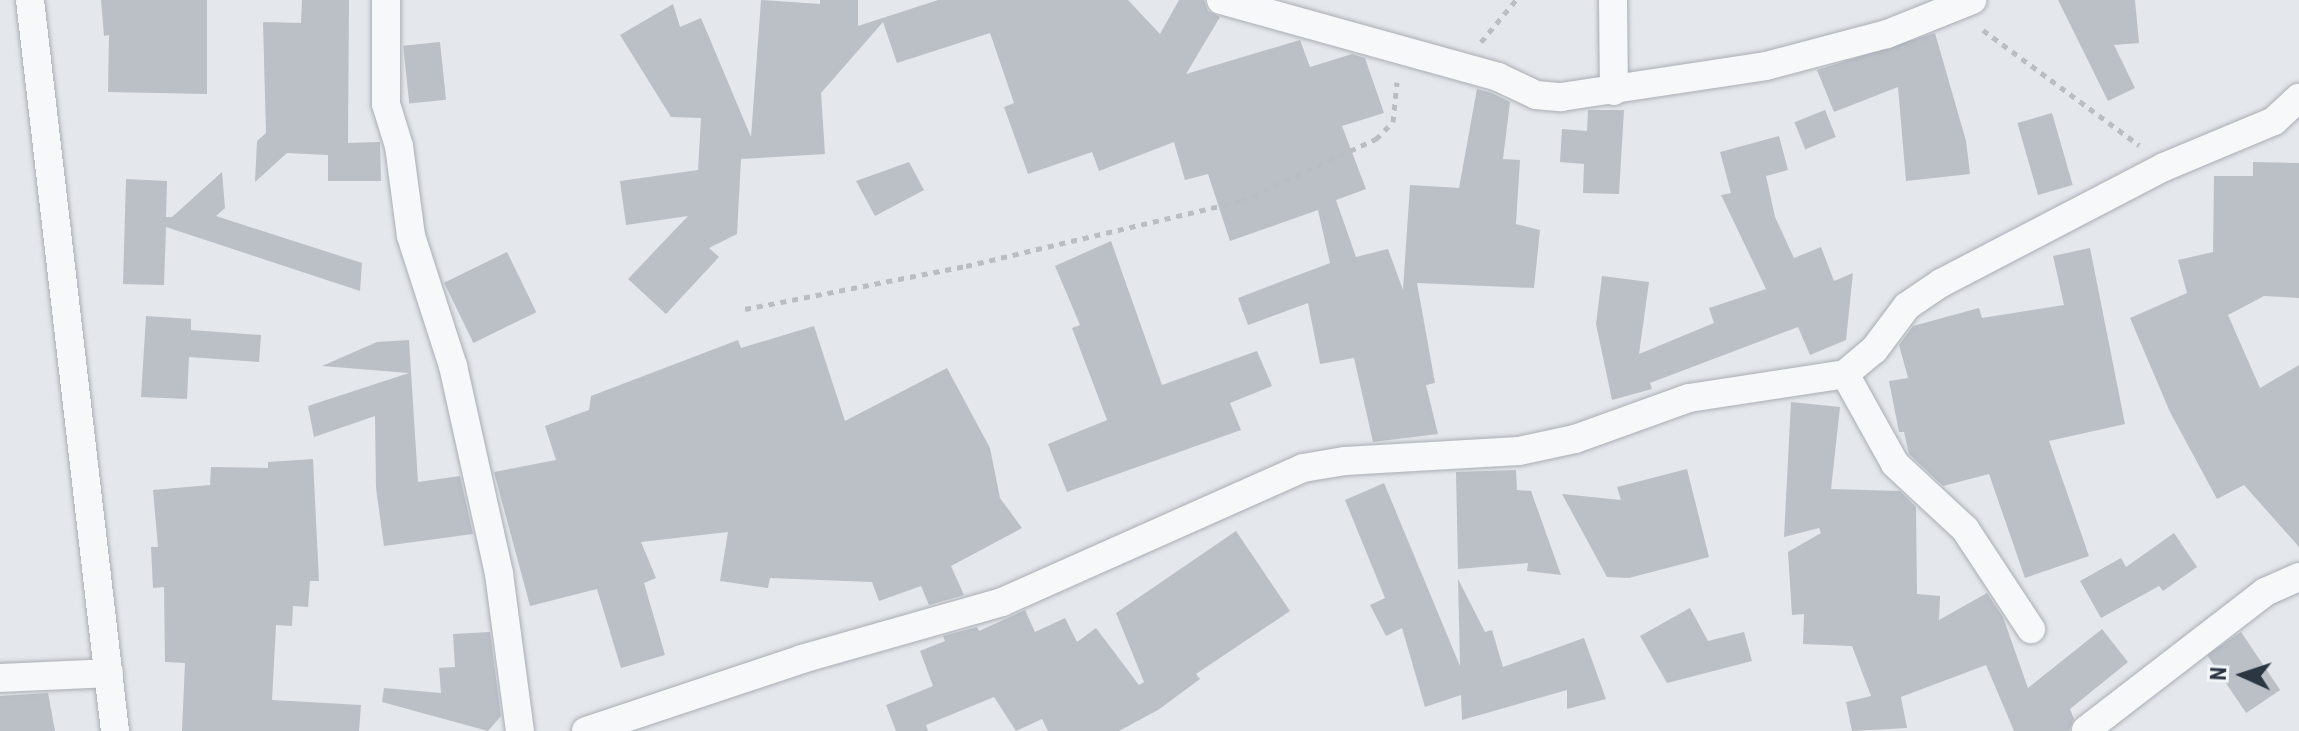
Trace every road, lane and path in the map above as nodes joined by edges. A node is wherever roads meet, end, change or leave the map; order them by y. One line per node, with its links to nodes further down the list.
1 (30, 0): 16 (street)
2 (386, 0): 20 (street)
3 (1221, 0): 7 (street)
4 (1516, 0): 8 (path)
5 (1613, 0): 9 (street)
6 (1962, 5): 9 (street); 11 (path)
7 (1390, 50): 8 (street); 12 (path)
8 (1457, 65): 9 (street)
9 (1614, 91)
10 (2299, 98): 11 (street)
11 (2164, 167): 13 (street)
12 (745, 309)
13 (1845, 374): 15 (street); 21 (street)
14 (2299, 577): 18 (street)
15 (2031, 629)
16 (109, 673): 17 (street); 19 (street)
17 (0, 678)
18 (2086, 730)
19 (115, 731)
20 (520, 731)
21 (586, 731)

